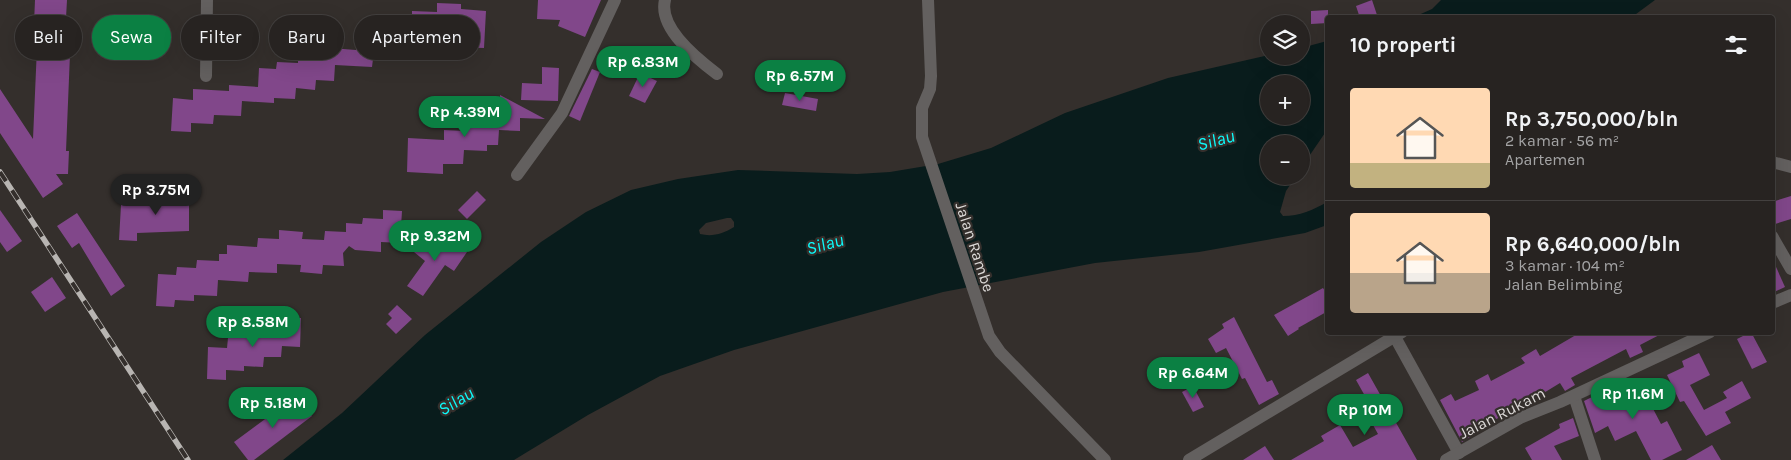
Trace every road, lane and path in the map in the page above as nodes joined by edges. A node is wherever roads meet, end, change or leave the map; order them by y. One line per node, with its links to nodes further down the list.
1 (207, 0): 6 (street)
2 (615, 0): 9 (street)
3 (665, 0): 5 (street)
4 (928, 0): 18 (street, Jalan Rambe)
5 (717, 74)
6 (206, 76)
7 (1775, 163): 8 (street)
8 (1791, 167)
9 (517, 175)
10 (1775, 241): 11 (street)
11 (1791, 269)
12 (1791, 295): 13 (street)
13 (1775, 303)
14 (1398, 335): 17 (street); 19 (street)
15 (1704, 335): 16 (street, Jalan Rukam)
16 (1574, 396): 17 (street, Jalan Rukam); 21 (street)
17 (1459, 453): 20 (street, Jalan Rukam)
18 (1104, 460)
19 (1189, 460)
20 (1446, 460)
21 (1595, 460)

